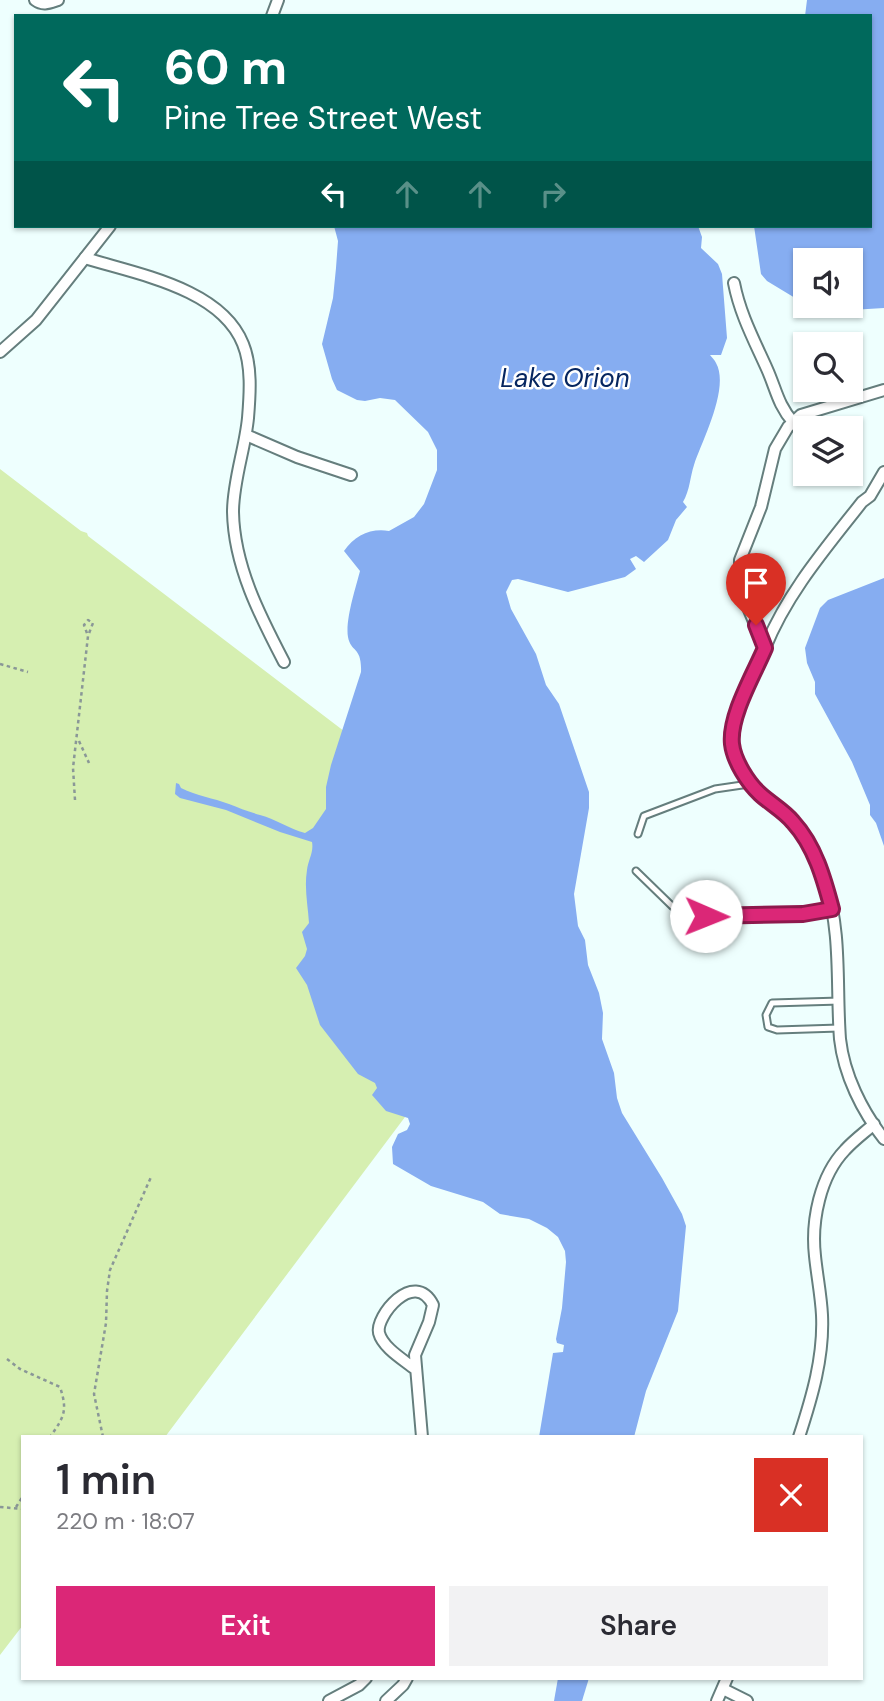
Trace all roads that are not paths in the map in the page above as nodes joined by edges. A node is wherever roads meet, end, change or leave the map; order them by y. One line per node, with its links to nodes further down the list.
1 (35, 0): 2 (street)
2 (58, 0)
3 (108, 228): 4 (street)
4 (85, 258): 6 (street); 10 (street)
5 (734, 283): 9 (street)
6 (0, 352)
7 (884, 390): 8 (street)
8 (800, 416)
9 (793, 422): 14 (street)
10 (246, 435): 12 (street); 15 (street)
11 (884, 472): 13 (street)
12 (351, 475)
13 (878, 490): 14 (street)
14 (765, 648): 16 (street)
15 (284, 662)
16 (752, 784): 17 (lane); 19 (street)
17 (638, 834)
18 (636, 871): 19 (lane)
19 (832, 909): 20 (street)
20 (840, 1001): 21 (street); 21 (lane)
21 (840, 1028): 22 (street)
22 (874, 1124): 23 (street); 26 (street)
23 (884, 1139)
24 (415, 1369): 24 (street); 25 (street)
25 (422, 1435)
26 (800, 1435)
27 (364, 1680): 30 (street)
28 (406, 1680): 31 (street)
29 (725, 1684): 32 (street); 33 (street)
30 (329, 1701)
31 (386, 1701)
32 (717, 1701)
33 (747, 1701)

